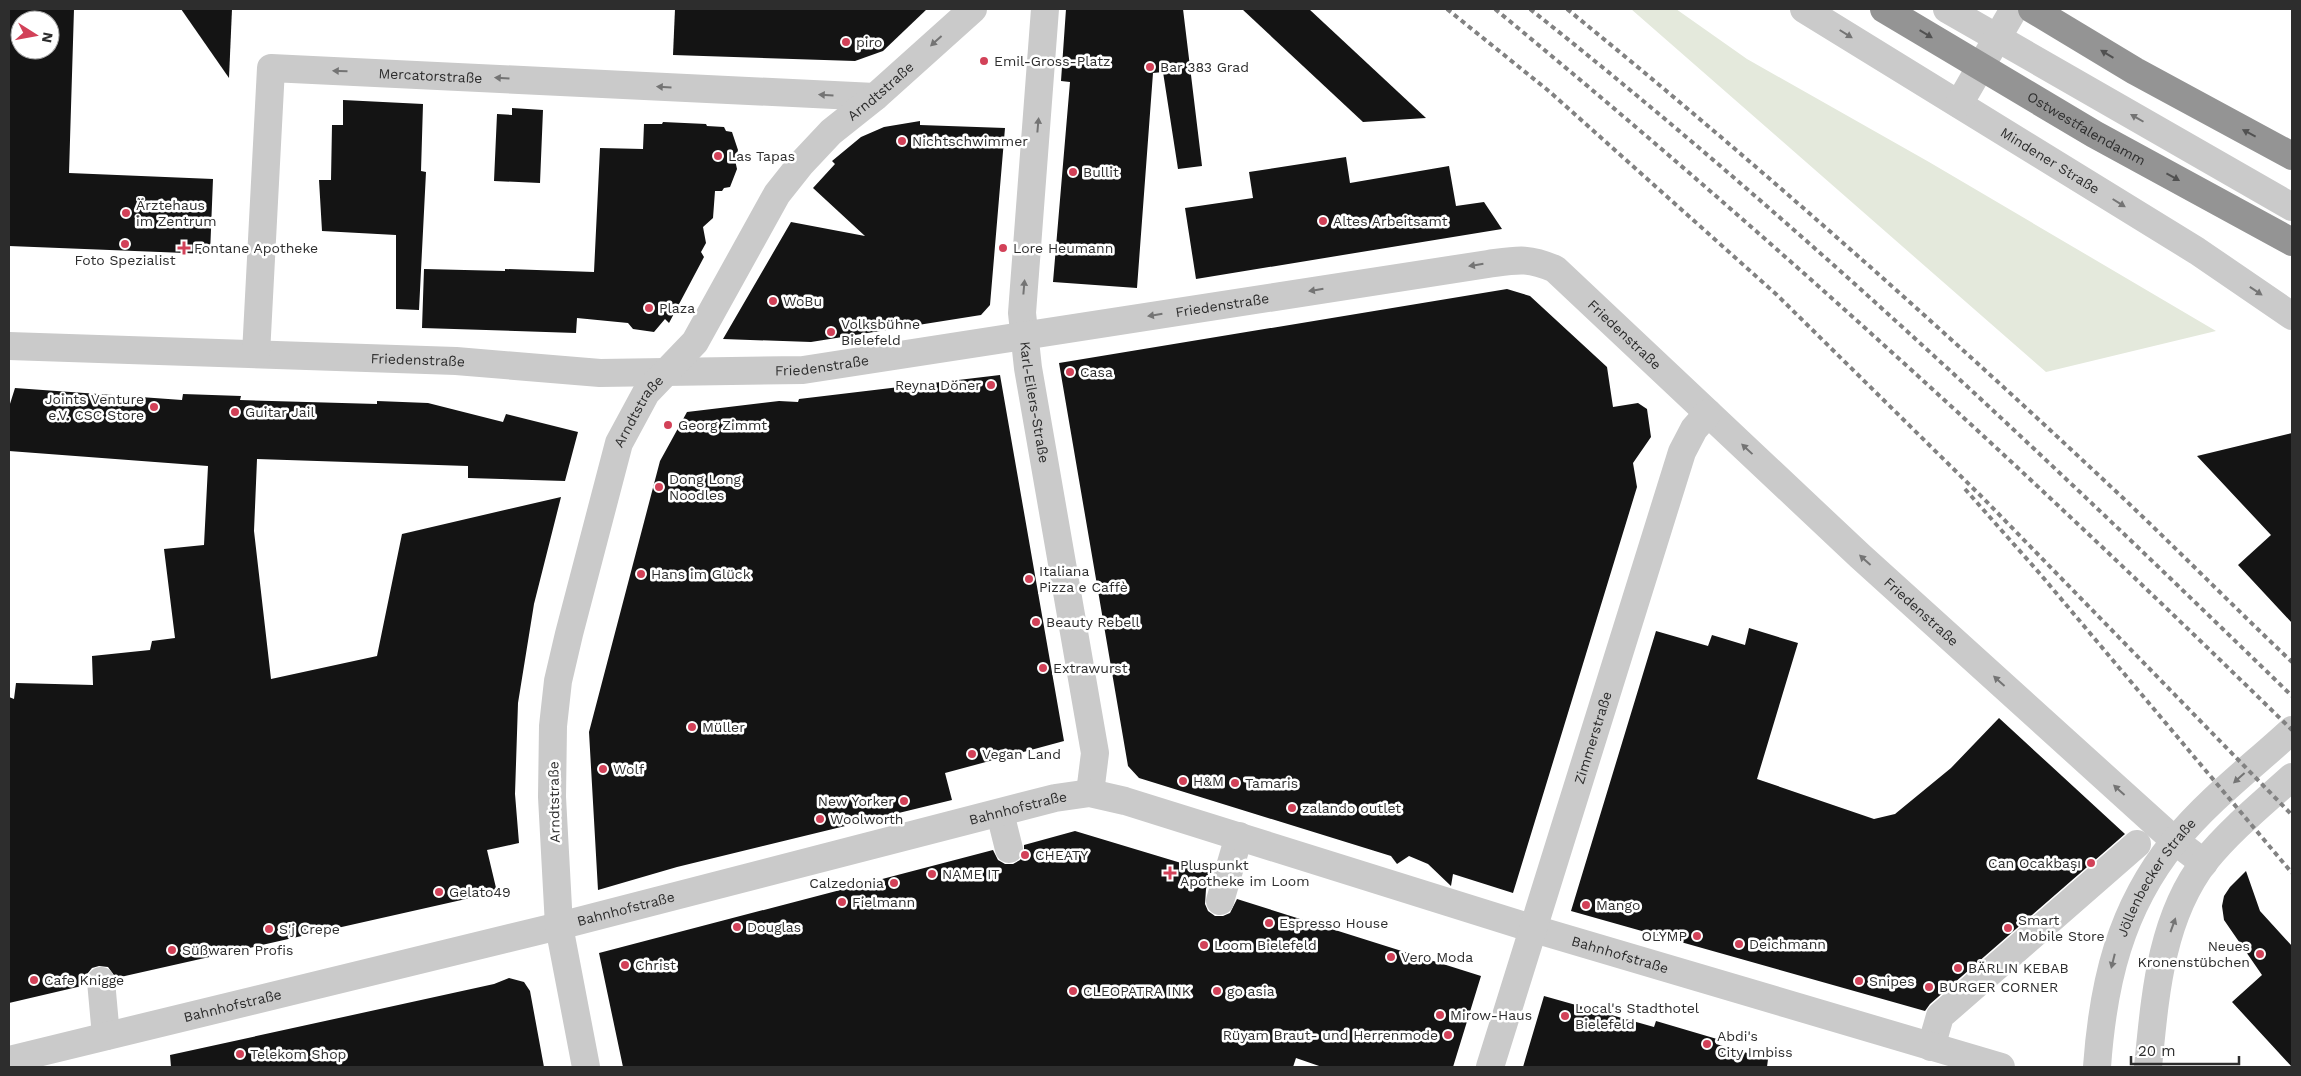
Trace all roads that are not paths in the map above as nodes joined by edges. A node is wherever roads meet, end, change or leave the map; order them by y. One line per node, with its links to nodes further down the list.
1 (973, 9): 9 (street, Arndtstraße, one-way to 9)
2 (1045, 9): 15 (street, Karl-Eilers-Straße, one-way to 2)
3 (1804, 9): 10 (street, Mindener Straße, one-way to 10)
4 (1884, 9): 13 (highway, Ostwestfalendamm, one-way to 13, bridge)
5 (1947, 9): 8 (street)
6 (2014, 9): 8 (street)
7 (2032, 9): 11 (highway, one-way to 7)
8 (1998, 36): 10 (street); 12 (street, one-way to 8)
9 (875, 97): 17 (street, Mercatorstraße, one-way to 17); 18 (street, Arndtstraße)
10 (1958, 104): 14 (street, Mindener Straße, one-way to 14)
11 (2292, 156)
12 (2292, 207)
13 (2292, 242)
14 (2292, 316)
15 (1024, 335): 18 (street, Friedenstraße); 19 (street, Friedenstraße, one-way to 15); 22 (street, Karl-Eilers-Straße)
16 (9, 346): 17 (street, Friedenstraße)
17 (256, 354): 18 (street, Friedenstraße)
18 (664, 373): 30 (street, Arndtstraße)
19 (1708, 413): 25 (street, Friedenstraße, one-way to 19); 31 (street, Zimmerstraße)
20 (2292, 730): 25 (street, Jöllenbecker Straße, one-way to 25)
21 (2292, 777): 28 (street)
22 (1090, 793): 23 (street, Bahnhofstraße); 24 (street, Bahnhofstraße)
23 (1000, 812): 27 (street); 30 (street, Bahnhofstraße)
24 (1239, 836): 29 (street); 31 (street, Bahnhofstraße)
25 (2175, 841): 28 (street, Friedenstraße); 39 (street, Jöllenbecker Straße, one-way to 39)
26 (2137, 844): 34 (street)
27 (1009, 849)
28 (2204, 863): 40 (street, one-way to 28)
29 (1220, 901)
30 (559, 926): 33 (street, Bahnhofstraße); 37 (street, Arndtstraße)
31 (1534, 929): 34 (street, Bahnhofstraße); 36 (street, Zimmerstraße)
32 (100, 981): 33 (street)
33 (106, 1036): 35 (street, Bahnhofstraße)
34 (1930, 1047): 38 (street, Bahnhofstraße)
35 (9, 1060)
36 (1490, 1066)
37 (586, 1067)
38 (2001, 1067)
39 (2097, 1067)
40 (2148, 1067)

